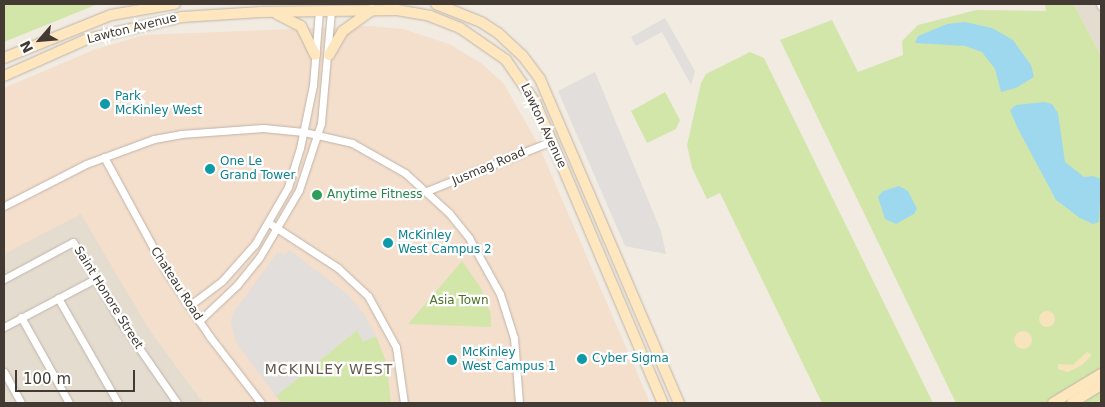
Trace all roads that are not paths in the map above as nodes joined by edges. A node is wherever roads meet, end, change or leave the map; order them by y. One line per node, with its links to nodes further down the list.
1 (176, 4): 9 (main road, Lawton Avenue)
2 (436, 4): 37 (main road, Lawton Avenue)
3 (319, 7): 4 (main road, Lawton Avenue); 6 (main road, Lawton Avenue); 7 (street)
4 (331, 7): 5 (main road, Lawton Avenue); 8 (street)
5 (372, 9): 8 (main road); 13 (main road, Lawton Avenue)
6 (261, 12): 7 (main road); 10 (main road, Lawton Avenue)
7 (315, 55): 11 (street)
8 (329, 55): 12 (street)
9 (4, 58)
10 (4, 76)
11 (304, 132): 12 (street); 14 (street); 17 (street)
12 (318, 134): 15 (street); 18 (street)
13 (552, 141): 15 (street, Jusmag Road); 36 (main road, Lawton Avenue)
14 (104, 157): 16 (street); 22 (street, Chateau Road)
15 (427, 191): 35 (street)
16 (4, 206)
17 (269, 224): 18 (street); 22 (street)
18 (278, 229): 24 (street); 34 (street)
19 (4, 279): 20 (street, Saint Honore Street)
20 (95, 279): 21 (street); 32 (street, Saint Honore Street)
21 (58, 298): 23 (street); 31 (street)
22 (189, 306): 24 (street, Chateau Road)
23 (21, 317): 25 (street); 30 (street)
24 (199, 321): 33 (street, Chateau Road)
25 (4, 326)
26 (4, 372): 29 (street)
27 (1101, 374): 38 (main road)
28 (1101, 385): 39 (main road)
29 (21, 403)
30 (69, 403)
31 (118, 403)
32 (177, 403)
33 (260, 403)
34 (404, 403)
35 (519, 403)
36 (663, 403)
37 (679, 403)
38 (1053, 403)
39 (1072, 403)

